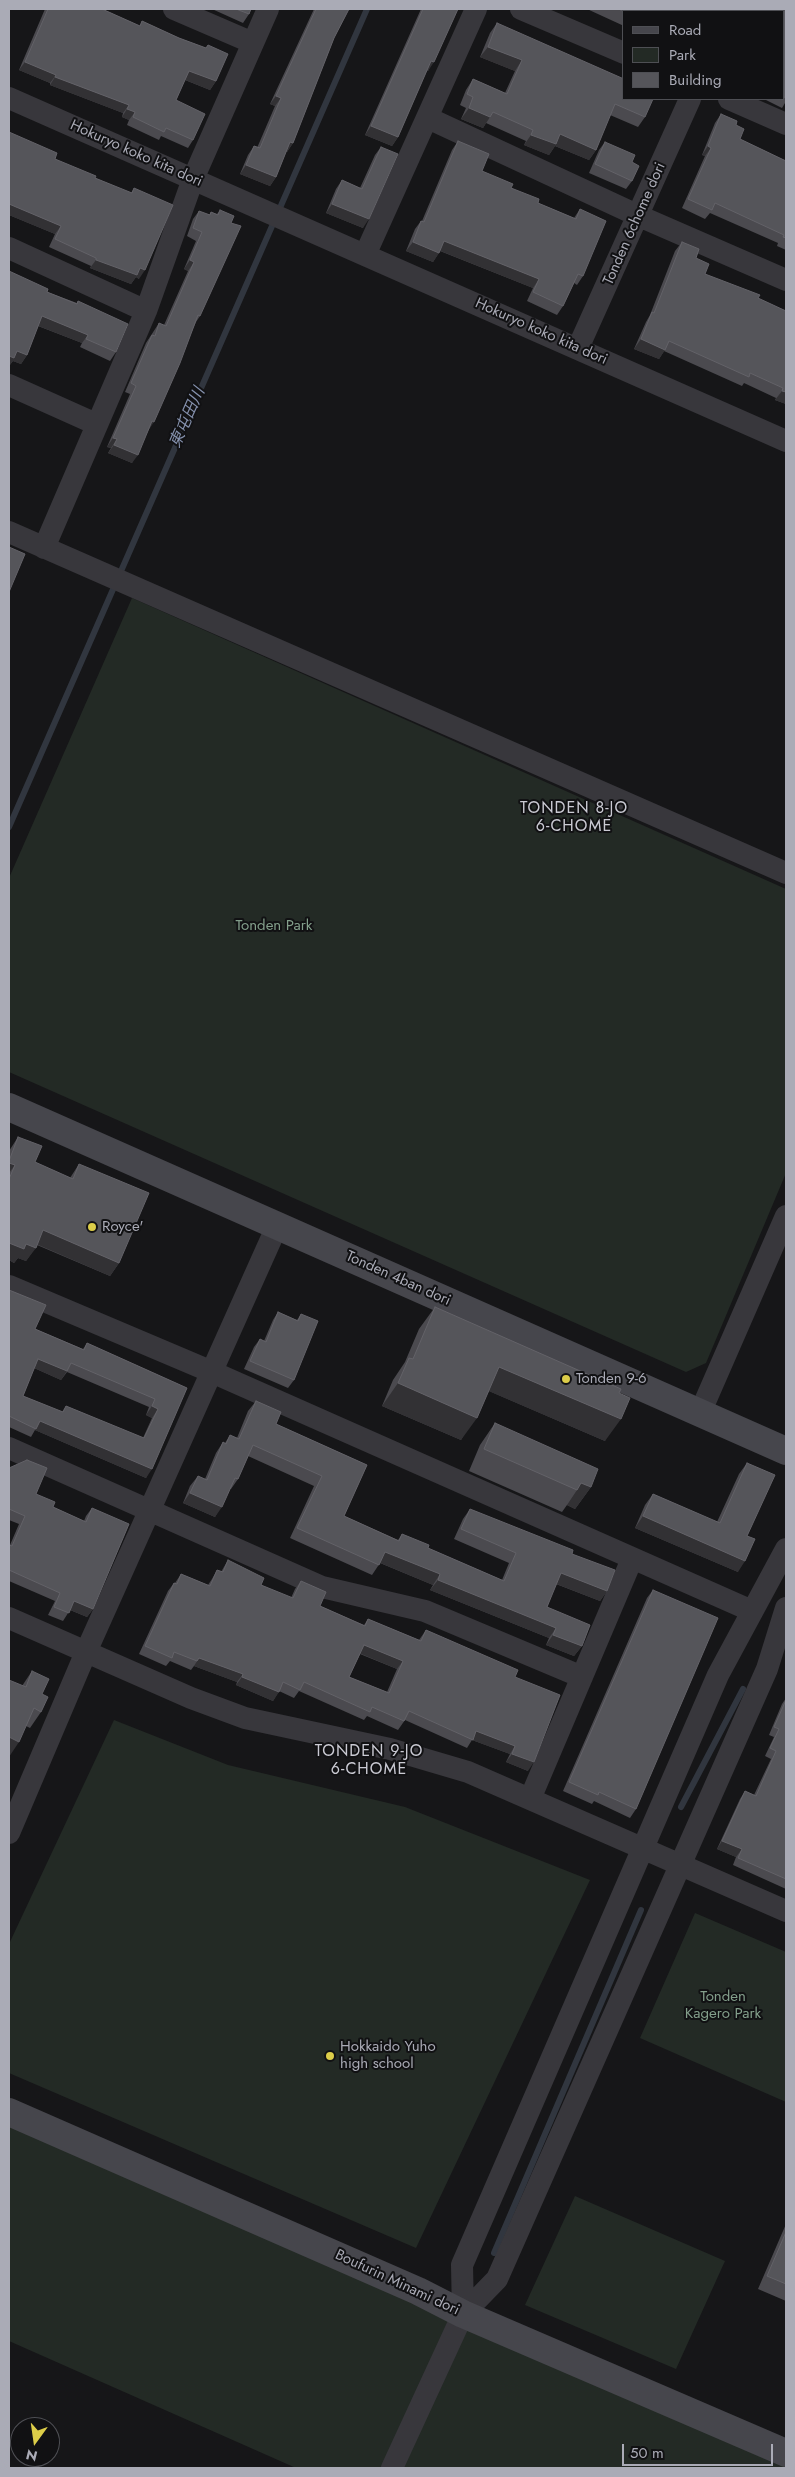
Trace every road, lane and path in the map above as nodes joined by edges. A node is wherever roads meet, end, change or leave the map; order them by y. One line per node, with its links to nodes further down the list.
1 (174, 9): 5 (street)
2 (268, 9): 5 (street)
3 (476, 9): 10 (street)
4 (521, 9): 6 (street)
5 (253, 43): 12 (street)
6 (622, 52)
7 (9, 98): 12 (street, Hokuryo koko kita dori)
8 (690, 100): 13 (street, Tonden 6chome dori)
9 (731, 100): 11 (street)
10 (428, 118): 13 (street); 15 (street)
11 (786, 124)
12 (193, 179): 15 (street, Hokuryo koko kita dori); 17 (street)
13 (639, 216): 16 (street); 18 (street, Tonden 6chome dori)
14 (9, 248): 17 (street)
15 (365, 255): 18 (street, Hokuryo koko kita dori)
16 (786, 280)
17 (146, 311): 20 (street)
18 (578, 348): 21 (street, Hokuryo koko kita dori)
19 (9, 385): 20 (street)
20 (96, 424): 23 (street)
21 (786, 441)
22 (9, 532): 23 (street)
23 (44, 548): 24 (street)
24 (786, 874)
25 (9, 1107): 27 (street, Tonden 4ban dori)
26 (786, 1216): 30 (street)
27 (277, 1226): 29 (street); 30 (street, Tonden 4ban dori)
28 (9, 1286): 29 (street)
29 (212, 1372): 33 (street); 35 (street)
30 (700, 1413): 32 (street, Tonden 4ban dori)
31 (9, 1448): 33 (street)
32 (786, 1451)
33 (150, 1510): 39 (street); 40 (street)
34 (786, 1549): 37 (street)
35 (632, 1559): 37 (street); 40 (street)
36 (786, 1608): 44 (street)
37 (752, 1611): 43 (street)
38 (9, 1618): 39 (street)
39 (86, 1652): 41 (street); 42 (street)
40 (582, 1677): 41 (street)
41 (530, 1799): 43 (street)
42 (9, 1833)
43 (641, 1848): 44 (street); 47 (street)
44 (680, 1865): 45 (street); 47 (street)
45 (786, 1911)
46 (9, 2112): 47 (street, Boufurin Minami dori)
47 (463, 2314): 48 (street, Boufurin Minami dori); 49 (street)
48 (786, 2453)
49 (392, 2468)

